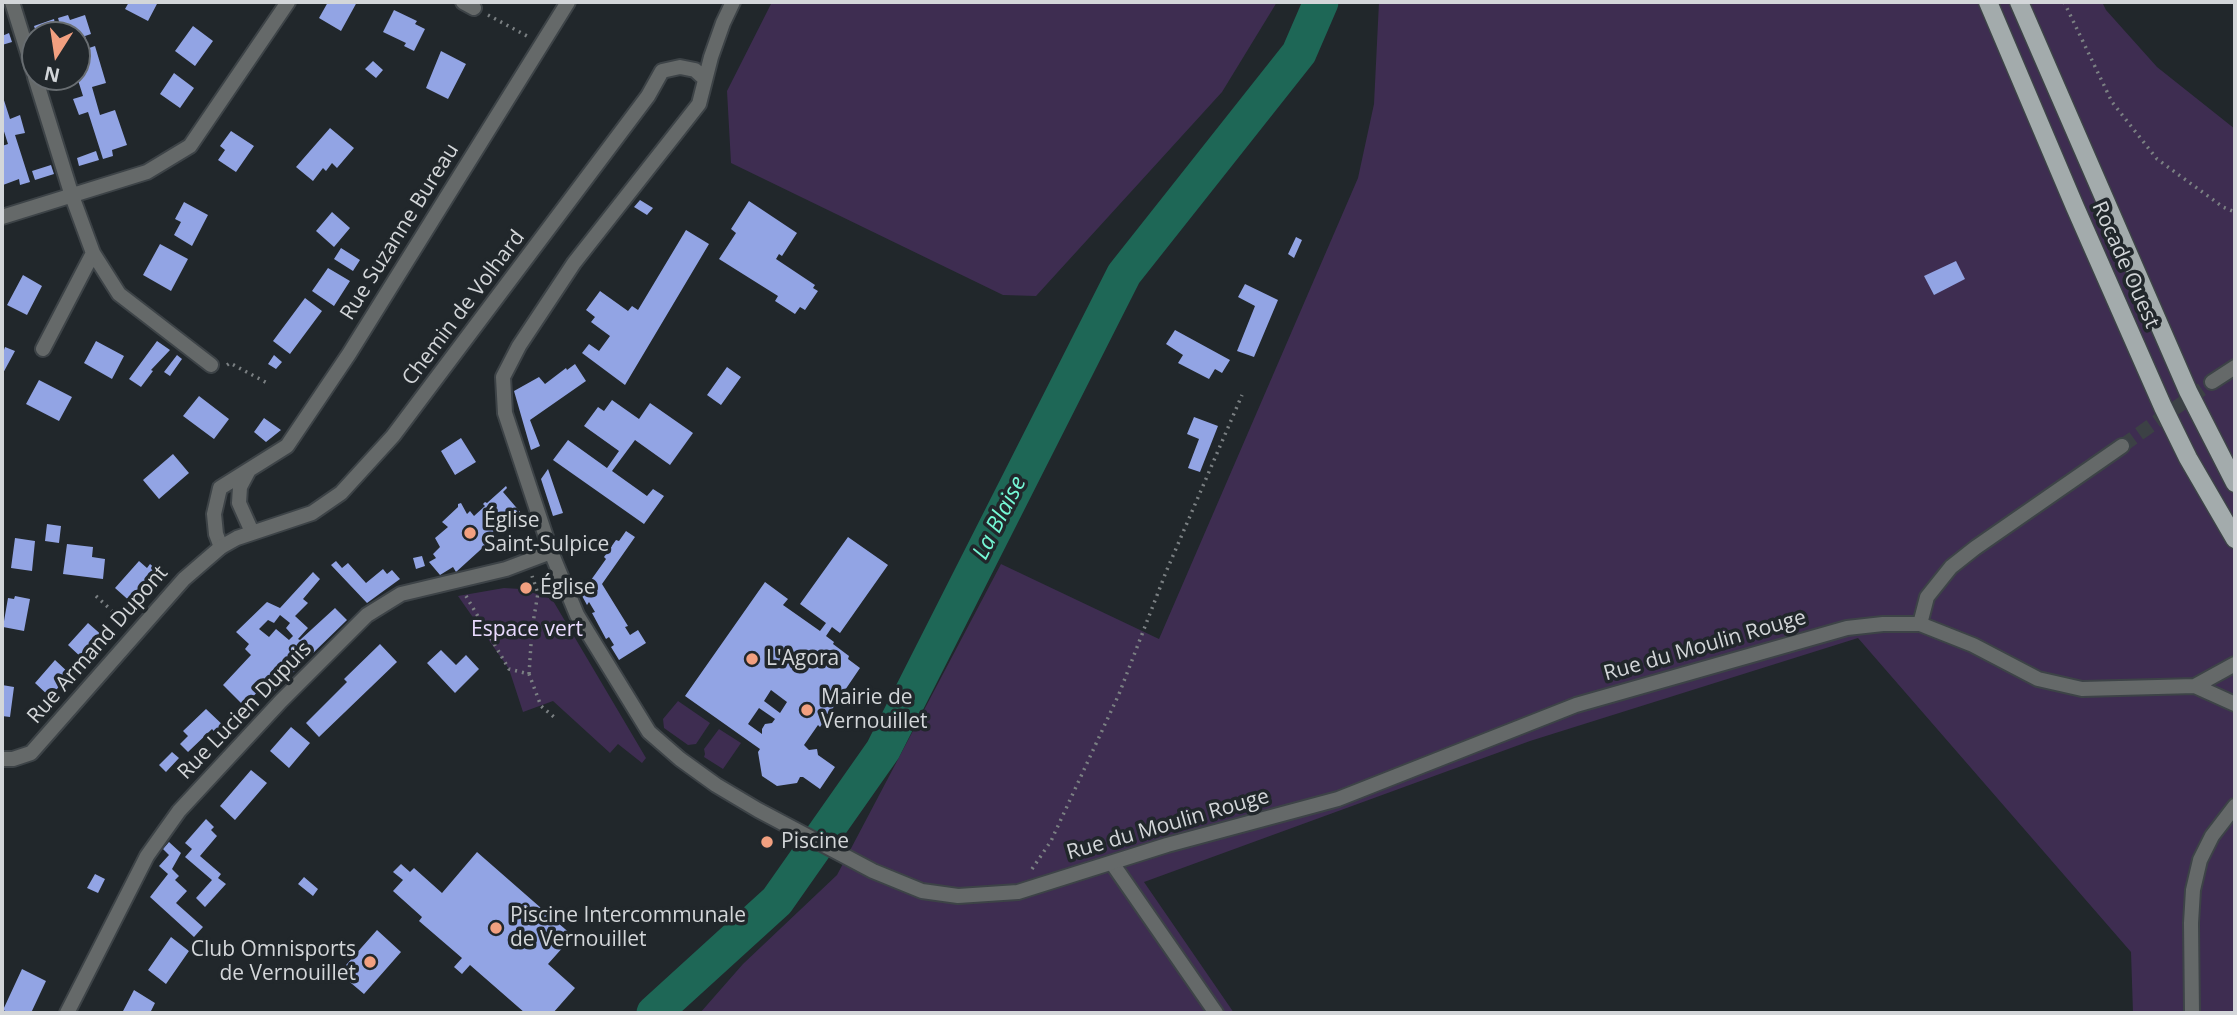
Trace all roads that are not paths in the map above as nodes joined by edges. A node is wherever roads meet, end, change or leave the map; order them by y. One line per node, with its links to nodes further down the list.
1 (10, 2): 7 (street); 8 (street)
2 (288, 2): 11 (street)
3 (568, 2): 19 (street, Rue Suzanne Bureau)
4 (733, 2): 9 (street)
5 (1988, 2): 22 (main road, Rocade Ouest)
6 (2019, 2): 20 (main road, Rocade Ouest)
7 (2, 3)
8 (21, 35)
9 (705, 79): 21 (street, Chemin de Volhard); 24 (street)
10 (40, 91): 11 (street)
11 (72, 195): 12 (street); 13 (street)
12 (2, 217)
13 (93, 253): 14 (street); 15 (street)
14 (43, 349)
15 (211, 365)
16 (2235, 368): 17 (street)
17 (2212, 382)
18 (2122, 446): 25 (street)
19 (250, 469): 21 (street); 23 (street, Rue Suzanne Bureau)
20 (2235, 483)
21 (252, 532): 23 (street, Chemin de Volhard)
22 (2235, 539)
23 (220, 547): 29 (street, Rue Armand Dupont)
24 (551, 552): 31 (street, Rue du Moulin Rouge); 32 (street, Rue Lucien Dupuis)
25 (1920, 624): 27 (street, Rue du Moulin Rouge); 31 (street, Rue du Moulin Rouge)
26 (2235, 664): 27 (street, Rue du Moulin Rouge)
27 (2194, 686): 28 (street, Rue du Moulin Rouge)
28 (2235, 704)
29 (2, 760)
30 (2235, 806): 34 (street)
31 (1112, 863): 33 (street)
32 (66, 1013)
33 (1216, 1013)
34 (2192, 1013)

